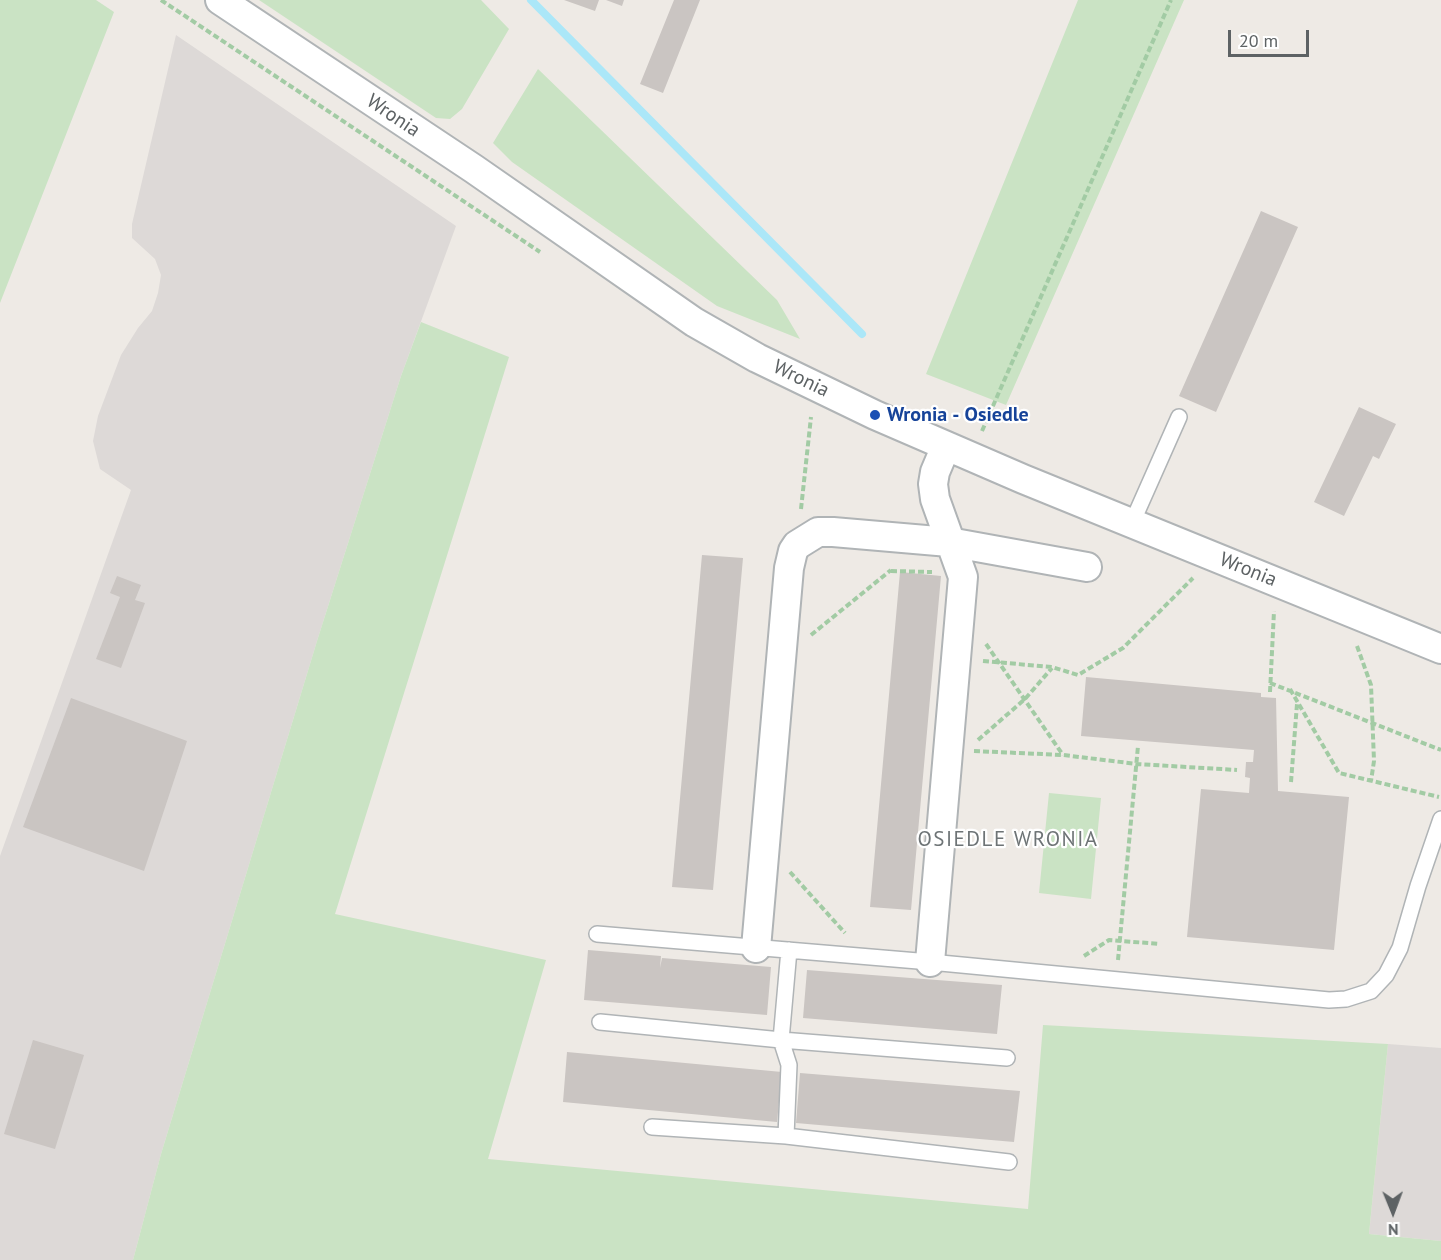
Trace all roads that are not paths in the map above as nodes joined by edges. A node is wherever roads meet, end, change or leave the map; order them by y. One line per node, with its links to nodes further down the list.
1 (220, 0): 3 (street, Wronia)
2 (1179, 417): 4 (lane)
3 (946, 446): 4 (street, Wronia); 5 (street)
4 (1132, 523): 7 (street, Wronia)
5 (949, 542): 6 (street); 10 (street); 12 (street)
6 (1087, 567)
7 (1441, 649)
8 (1441, 819): 12 (lane)
9 (597, 934): 10 (lane)
10 (756, 948): 11 (lane)
11 (789, 950): 12 (lane); 14 (lane)
12 (930, 962)
13 (600, 1022): 14 (lane)
14 (781, 1040): 15 (lane); 17 (lane)
15 (1007, 1058)
16 (652, 1127): 17 (lane)
17 (786, 1136): 18 (lane)
18 (1009, 1162)

